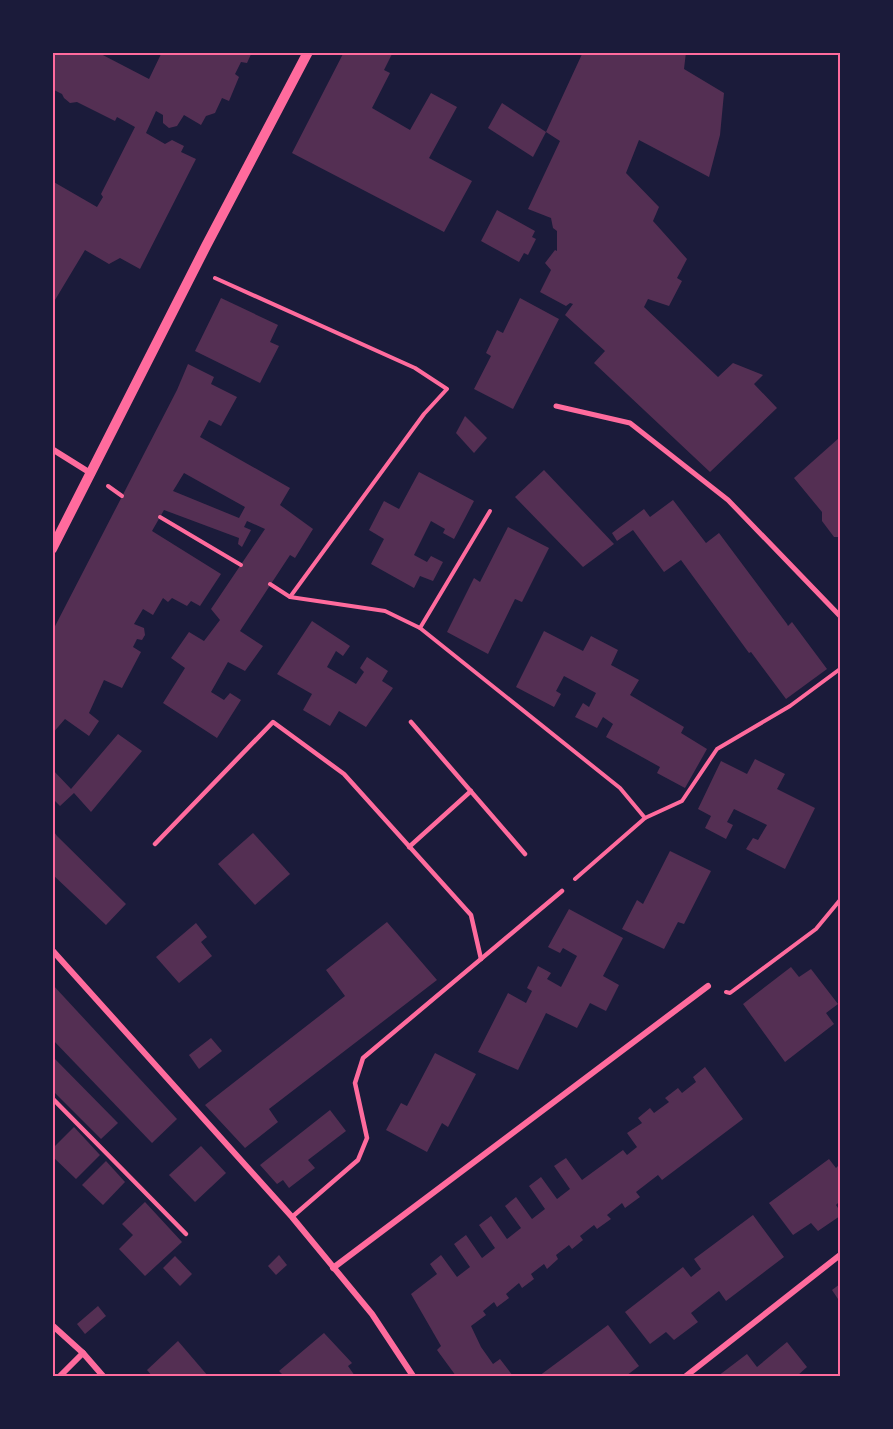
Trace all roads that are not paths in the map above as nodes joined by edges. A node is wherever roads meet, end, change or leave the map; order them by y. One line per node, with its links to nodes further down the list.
1 (308, 52): 4 (street)
2 (556, 406): 6 (street)
3 (52, 449): 4 (street)
4 (92, 474): 5 (street)
5 (52, 549)
6 (840, 616)
7 (411, 722): 8 (lane)
8 (471, 791): 10 (lane); 11 (lane)
9 (155, 843): 10 (lane)
10 (409, 847): 14 (lane)
11 (525, 854)
12 (562, 891): 14 (lane)
13 (52, 950): 17 (street)
14 (482, 959): 17 (lane)
15 (708, 986): 20 (street)
16 (52, 1098): 18 (lane)
17 (292, 1217): 20 (street)
18 (186, 1234)
19 (840, 1255): 26 (street)
20 (333, 1268): 25 (street)
21 (52, 1325): 22 (street)
22 (83, 1353): 23 (street); 24 (street)
23 (60, 1377)
24 (103, 1377)
25 (413, 1377)
26 (686, 1377)

